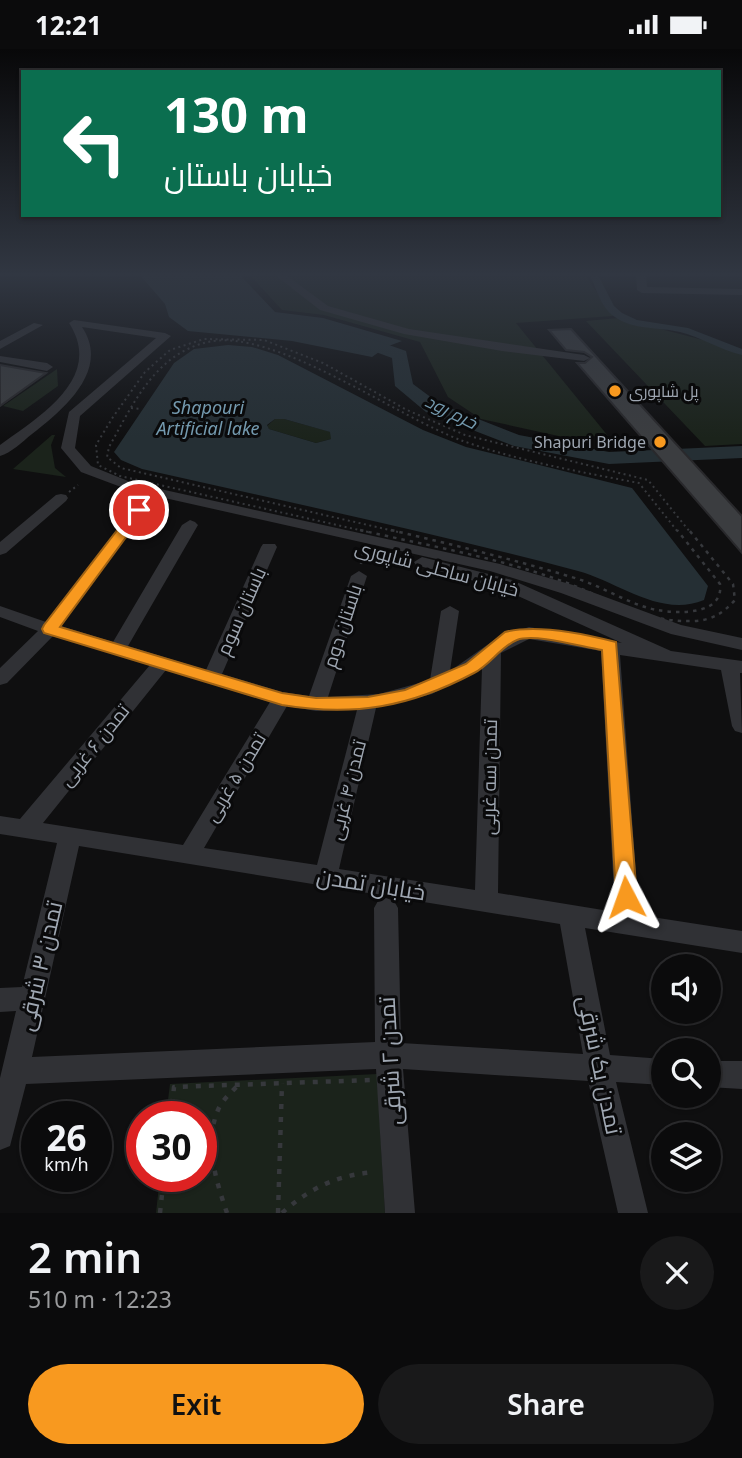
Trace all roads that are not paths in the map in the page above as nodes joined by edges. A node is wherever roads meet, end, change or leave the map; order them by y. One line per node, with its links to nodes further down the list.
1 (30, 329): 5 (street)
2 (77, 329): 9 (street, خیابان ساحلی شاپوری)
3 (118, 329): 13 (street, خیابان ساحلی شاپوری)
4 (399, 329): 6 (street)
5 (0, 346)
6 (584, 358)
7 (0, 359): 8 (street)
8 (47, 367)
9 (0, 452)
10 (61, 498): 15 (street)
11 (139, 510): 19 (street)
12 (190, 525): 23 (street)
13 (367, 543): 20 (street, خیابان ساحلی شاپوری); 25 (street, خیابان ساحلی شاپوری)
14 (269, 547): 28 (street, باستان سوم)
15 (0, 550)
16 (359, 576): 33 (street, باستان دوم)
17 (0, 611): 19 (street)
18 (450, 611): 30 (street)
19 (50, 629): 23 (street); 29 (street)
20 (677, 630): 21 (street, خیابان ساحلی شاپوری); 25 (street)
21 (742, 644)
22 (610, 646): 24 (street); 25 (street); 43 (street)
23 (118, 648): 26 (street)
24 (492, 651): 30 (street); 40 (street, تمدن سه غربی)
25 (668, 657): 27 (street, خیابان ساحلی شاپوری)
26 (163, 662): 28 (street); 36 (street, تمدن ۶ غربی)
27 (736, 666): 34 (street)
28 (212, 676): 31 (street)
29 (0, 679)
30 (439, 684): 32 (street)
31 (282, 699): 33 (street); 38 (street, تمدن ۵ غربی)
32 (368, 703): 33 (street); 39 (street, تمدن ۴ غربی)
33 (316, 704)
34 (742, 726)
35 (0, 825): 36 (street, خیابان تمدن)
36 (25, 829): 37 (street, خیابان تمدن)
37 (69, 836): 38 (street, خیابان تمدن); 45 (street, تمدن ۳ شرقی)
38 (188, 855): 39 (street, خیابان تمدن)
39 (326, 877): 40 (street, خیابان تمدن)
40 (486, 902): 42 (street, خیابان تمدن)
41 (386, 908): 47 (street, تمدن ۲ شرقی)
42 (571, 916): 43 (street, خیابان تمدن); 48 (street, تمدن یک شرقی)
43 (628, 925): 44 (street, خیابان تمدن)
44 (742, 942)
45 (32, 999): 46 (street); 49 (street, تمدن ۳ شرقی)
46 (0, 1000)
47 (388, 1055): 48 (street); 49 (street); 54 (street, تمدن ۲ شرقی)
48 (599, 1069): 50 (street); 55 (street, تمدن یک شرقی)
49 (15, 1071): 53 (street, تمدن ۳ شرقی)
50 (651, 1071)
51 (721, 1074): 52 (street)
52 (742, 1075)
53 (0, 1136)
54 (400, 1213)
55 (633, 1213)

